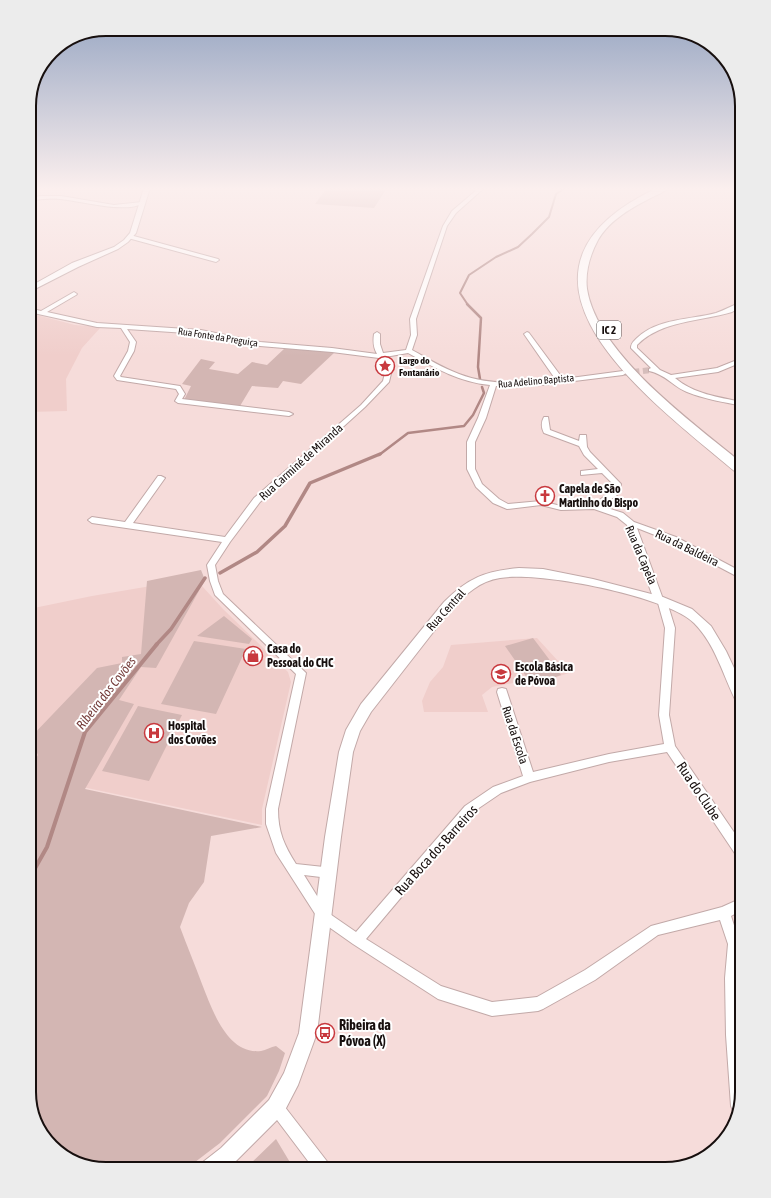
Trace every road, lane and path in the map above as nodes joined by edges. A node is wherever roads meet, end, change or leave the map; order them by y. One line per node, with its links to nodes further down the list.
1 (121, 244): 7 (street)
2 (156, 244): 6 (street)
3 (439, 244): 15 (street)
4 (592, 244): 26 (highway, IC 2)
5 (601, 244): 25 (highway, IC 2)
6 (216, 260)
7 (36, 286)
8 (74, 294): 11 (street)
9 (735, 308): 19 (street)
10 (36, 312): 11 (street, Rua Fonte da Preguiça)
11 (42, 313): 12 (street, Rua Fonte da Preguiça)
12 (122, 327): 16 (street, Rua Fonte da Preguiça); 23 (street)
13 (377, 334): 16 (street)
14 (527, 334): 20 (street)
15 (409, 351): 16 (street, Rua Fonte da Preguiça); 21 (street, Rua Adelino Baptista)
16 (379, 356): 36 (street, Rua Carminé de Miranda)
17 (735, 363): 19 (street)
18 (623, 373): 20 (street, Rua Adelino Baptista)
19 (670, 377): 22 (street)
20 (560, 380): 21 (street, Rua Adelino Baptista)
21 (493, 385): 31 (street, Rua da Capela)
22 (735, 402)
23 (289, 414)
24 (546, 418): 27 (street)
25 (735, 451)
26 (735, 464)
27 (603, 470): 28 (street); 30 (street)
28 (584, 473)
29 (161, 478): 35 (street)
30 (603, 501): 31 (street); 32 (street, Rua da Capela)
31 (595, 507): 32 (street, Rua da Capela)
32 (617, 514): 34 (street, Rua da Capela)
33 (92, 520): 35 (street)
34 (631, 524): 37 (street, Rua da Baldeira); 38 (street, Rua da Capela)
35 (127, 526): 36 (street)
36 (227, 540): 44 (street, Rua Carminé de Miranda)
37 (735, 572)
38 (661, 601): 39 (street, Rua Central); 41 (street, Rua da Capela); 45 (street, Rua Central)
39 (735, 685)
40 (502, 692): 42 (street, Rua da Escola)
41 (670, 747): 42 (street, Rua Boca dos Barreiros); 43 (street, Rua do Clube)
42 (529, 778): 49 (street, Rua Boca dos Barreiros)
43 (735, 844)
44 (292, 869): 45 (street); 48 (street, Rua Carminé de Miranda)
45 (329, 872): 48 (street, Rua Central)
46 (735, 908): 47 (street)
47 (724, 913): 49 (street); 50 (street)
48 (323, 916): 49 (street); 51 (street, Rua Central)
49 (357, 940)
50 (735, 1063)
51 (276, 1107): 52 (street, Rua Central); 53 (street)
52 (219, 1162)
53 (319, 1162)

